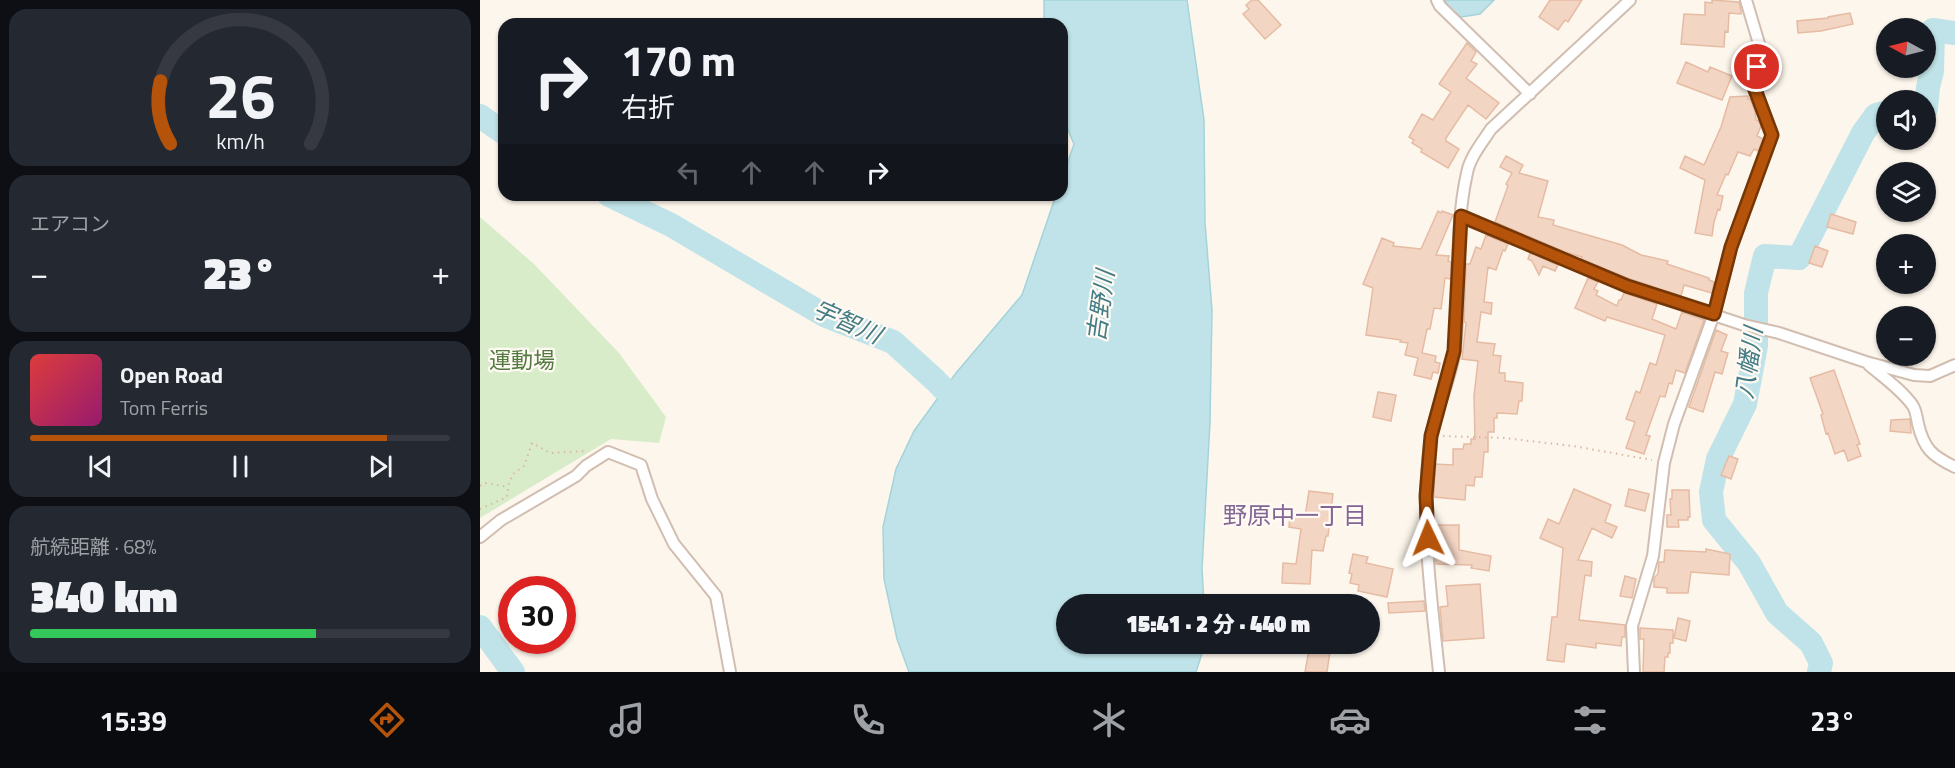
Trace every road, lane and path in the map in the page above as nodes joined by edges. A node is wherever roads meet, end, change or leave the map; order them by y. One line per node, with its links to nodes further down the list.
1 (1437, 0): 4 (street)
2 (1630, 0): 4 (street)
3 (1746, 0): 6 (street)
4 (1530, 94): 5 (street)
5 (1461, 216): 6 (street); 9 (street)
6 (1714, 314): 7 (street); 11 (street)
7 (1866, 362): 8 (street); 12 (street)
8 (1955, 365)
9 (1431, 436): 11 (path); 18 (street)
10 (588, 451): 14 (path)
11 (1664, 463): 19 (street)
12 (1955, 467)
13 (480, 486): 14 (path)
14 (508, 487): 15 (path)
15 (480, 509)
16 (480, 537): 17 (street)
17 (730, 672)
18 (1439, 672)
19 (1634, 672)

